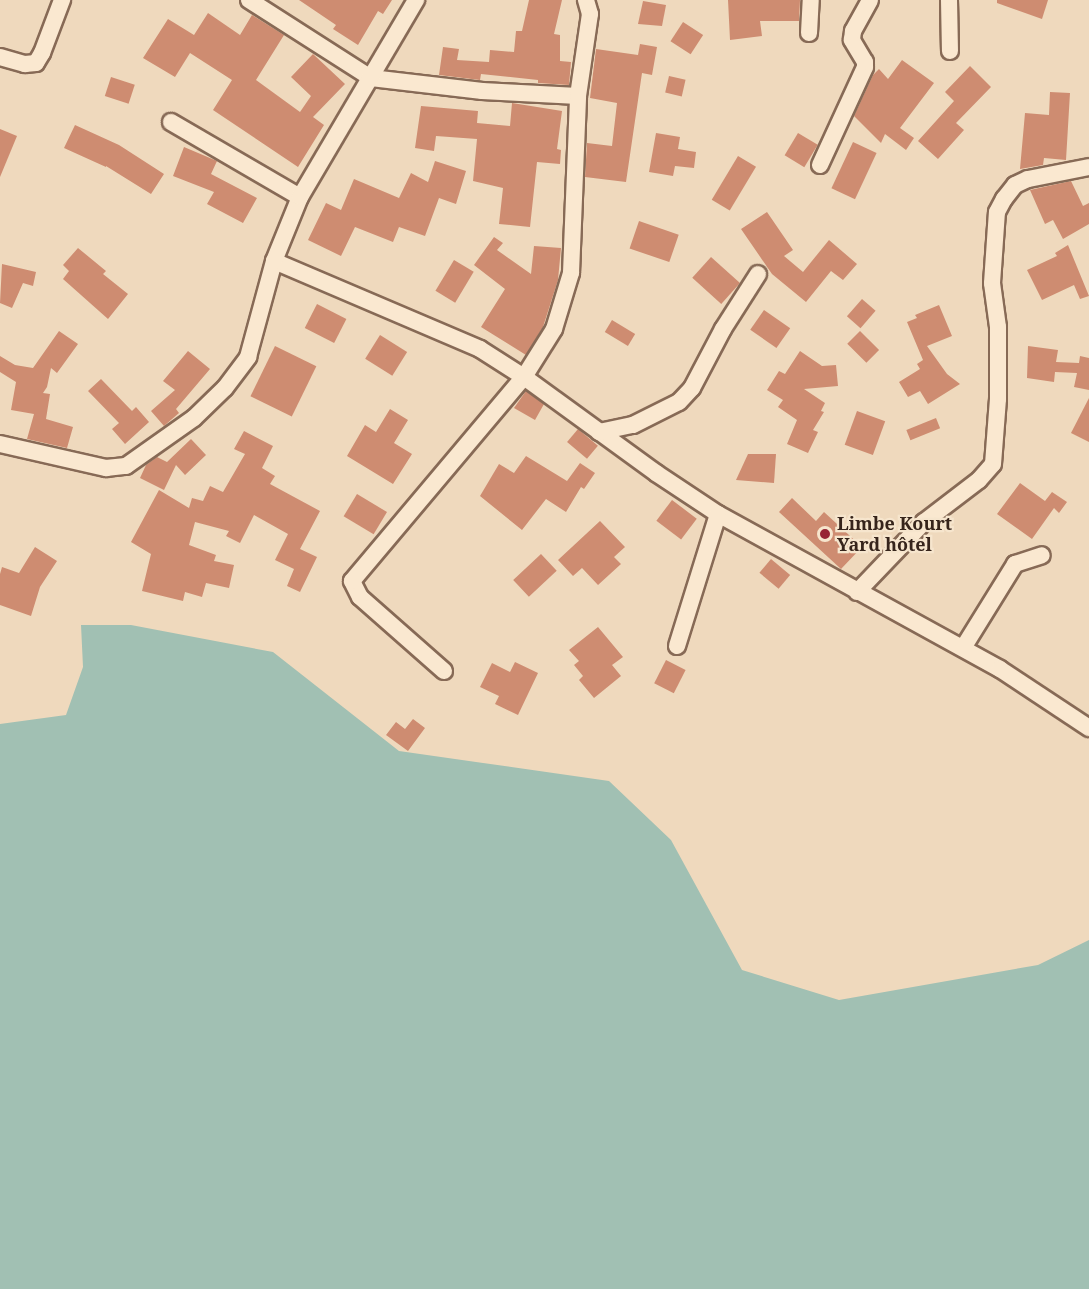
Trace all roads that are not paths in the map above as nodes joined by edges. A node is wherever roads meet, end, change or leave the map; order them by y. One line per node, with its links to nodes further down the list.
1 (62, 0): 10 (street)
2 (249, 0): 11 (street)
3 (416, 0): 11 (street)
4 (586, 0): 12 (street)
5 (811, 0): 8 (street)
6 (870, 0): 14 (street)
7 (948, 1): 9 (street)
8 (809, 33)
9 (950, 51)
10 (0, 57)
11 (371, 78): 12 (street); 16 (street)
12 (578, 96): 19 (street)
13 (171, 122): 16 (street)
14 (820, 165)
15 (1089, 167): 24 (street)
16 (300, 197): 17 (street)
17 (274, 261): 19 (street); 21 (street)
18 (758, 274): 20 (street)
19 (524, 377): 20 (street); 27 (street)
20 (599, 432): 22 (street)
21 (0, 444)
22 (718, 514): 24 (street); 25 (street)
23 (1042, 555): 26 (street)
24 (857, 592): 26 (street)
25 (677, 646)
26 (963, 648): 28 (street)
27 (444, 671)
28 (1089, 728)

